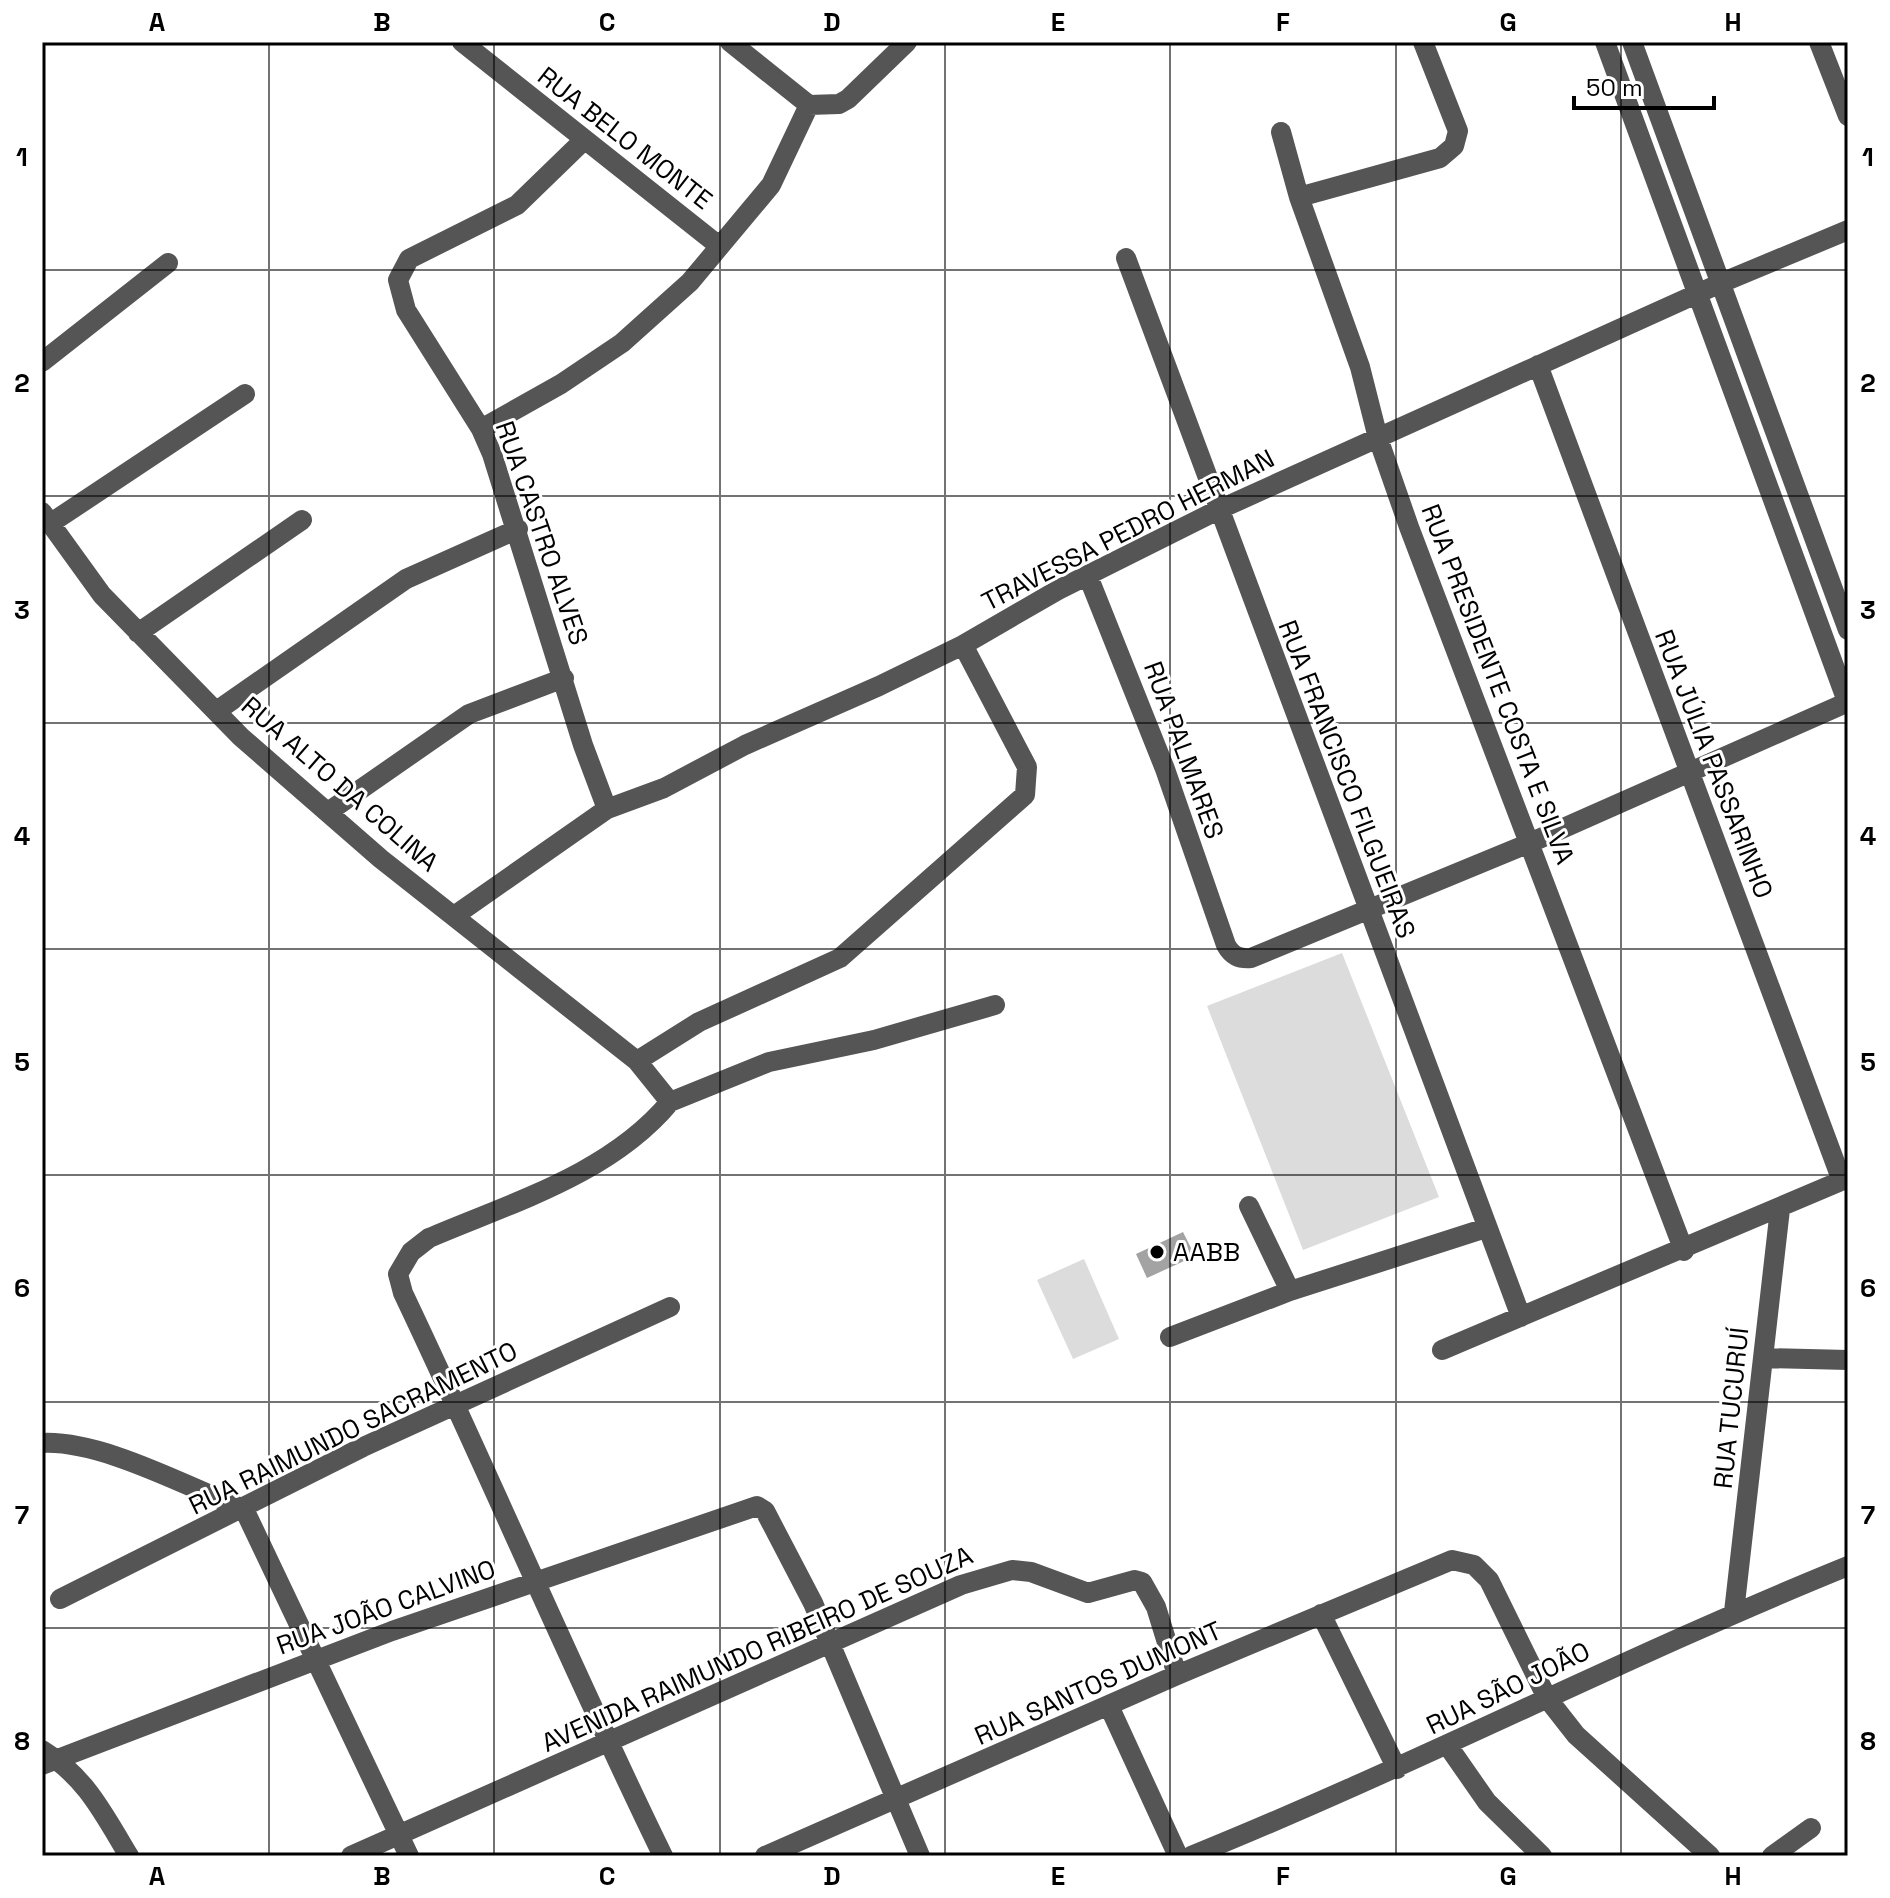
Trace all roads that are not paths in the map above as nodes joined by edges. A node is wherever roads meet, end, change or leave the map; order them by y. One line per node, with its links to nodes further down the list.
1 (462, 42): 11 (street, RUA BELO MONTE)
2 (730, 42): 8 (street)
3 (907, 42): 8 (street)
4 (1423, 42): 12 (street)
5 (1605, 42): 18 (street)
6 (1632, 42): 17 (street)
7 (1819, 42): 9 (street)
8 (809, 105): 14 (street)
9 (1848, 116)
10 (1281, 132): 12 (street, RUA PRESIDENTE COSTA E SILVA)
11 (584, 140): 14 (street, RUA BELO MONTE); 22 (street, RUA CASTRO ALVES)
12 (1299, 197): 23 (street, RUA PRESIDENTE COSTA E SILVA)
13 (1848, 230): 17 (street, TRAVESSA PEDRO HERMAN)
14 (718, 245): 22 (street)
15 (1126, 258): 24 (street, RUA FRANCISCO FILGUEIRAS)
16 (168, 263): 19 (street)
17 (1721, 283): 18 (street, TRAVESSA PEDRO HERMAN); 29 (street)
18 (1698, 294): 20 (street, TRAVESSA PEDRO HERMAN); 33 (street)
19 (42, 362)
20 (1538, 365): 23 (street, TRAVESSA PEDRO HERMAN); 35 (street, RUA JÚLIA PASSARINHO)
21 (245, 394): 25 (street)
22 (481, 429): 27 (street, RUA CASTRO ALVES)
23 (1378, 438): 24 (street, TRAVESSA PEDRO HERMAN); 38 (street, RUA PRESIDENTE COSTA E SILVA)
24 (1218, 510): 28 (street, TRAVESSA PEDRO HERMAN); 39 (street, RUA FRANCISCO FILGUEIRAS)
25 (46, 518): 30 (street, RUA ALTO DA COLINA)
26 (302, 520): 30 (street)
27 (518, 529): 32 (street, RUA CASTRO ALVES); 34 (street)
28 (1088, 576): 31 (street, TRAVESSA PEDRO HERMAN); 39 (street, RUA PALMARES)
29 (1848, 630)
30 (138, 633): 34 (street, RUA ALTO DA COLINA)
31 (963, 645): 36 (street, TRAVESSA PEDRO HERMAN); 42 (street)
32 (564, 678): 36 (street, RUA CASTRO ALVES); 37 (street)
33 (1848, 703): 35 (street)
34 (218, 710): 37 (street, RUA ALTO DA COLINA)
35 (1690, 773): 38 (street); 44 (street, RUA JÚLIA PASSARINHO)
36 (607, 809): 40 (street, TRAVESSA PEDRO HERMAN)
37 (328, 812): 40 (street, RUA ALTO DA COLINA)
38 (1532, 842): 39 (street); 48 (street, RUA PRESIDENTE COSTA E SILVA)
39 (1369, 910): 47 (street, RUA FRANCISCO FILGUEIRAS)
40 (454, 916): 42 (street, RUA ALTO DA COLINA)
41 (995, 1005): 43 (street)
42 (637, 1061): 43 (street, RUA ALTO DA COLINA)
43 (670, 1102): 56 (street)
44 (1845, 1179): 46 (street)
45 (1249, 1206): 49 (street)
46 (1780, 1209): 48 (street); 54 (street, RUA TUCURUÍ)
47 (1486, 1228): 49 (street); 51 (street, RUA FRANCISCO FILGUEIRAS)
48 (1684, 1251): 51 (street)
49 (1290, 1291): 52 (street)
50 (670, 1307): 56 (street, RUA RAIMUNDO SACRAMENTO)
51 (1521, 1317): 53 (street)
52 (1170, 1337)
53 (1442, 1350)
54 (1763, 1358): 55 (street); 62 (street, RUA TUCURUÍ)
55 (1848, 1360)
56 (456, 1405): 58 (street, RUA RAIMUNDO SACRAMENTO); 60 (street)
57 (42, 1443): 58 (street)
58 (244, 1509): 61 (street, RUA RAIMUNDO SACRAMENTO); 65 (street)
59 (1848, 1566): 62 (street, RUA SÃO JOÃO)
60 (532, 1581): 64 (street, RUA JOÃO CALVINO); 65 (street, RUA JOÃO CALVINO); 69 (street)
61 (60, 1599)
62 (1734, 1612): 67 (street, RUA SÃO JOÃO)
63 (1321, 1614): 66 (street, RUA SANTOS DUMONT); 67 (street, RUA SANTOS DUMONT); 72 (street)
64 (831, 1643): 66 (street, AVENIDA RAIMUNDO RIBEIRO DE SOUZA); 69 (street, AVENIDA RAIMUNDO RIBEIRO DE SOUZA); 73 (street)
65 (315, 1660): 71 (street, RUA JOÃO CALVINO); 75 (street)
66 (1177, 1675): 68 (street, RUA SANTOS DUMONT)
67 (1547, 1698): 70 (street, RUA SÃO JOÃO); 85 (street)
68 (1109, 1706): 73 (street, RUA SANTOS DUMONT); 82 (street)
69 (608, 1743): 75 (street, AVENIDA RAIMUNDO RIBEIRO DE SOUZA); 79 (street)
70 (1448, 1746): 72 (street, RUA SÃO JOÃO); 84 (street)
71 (47, 1758): 76 (street)
72 (1397, 1769): 83 (street, RUA SÃO JOÃO)
73 (898, 1799): 80 (street, RUA SANTOS DUMONT); 81 (street)
74 (1811, 1828): 86 (street)
75 (397, 1834): 77 (street, AVENIDA RAIMUNDO RIBEIRO DE SOUZA); 78 (street)
76 (129, 1856)
77 (351, 1856)
78 (409, 1856)
79 (663, 1856)
80 (765, 1856)
81 (920, 1856)
82 (1178, 1856)
83 (1191, 1856)
84 (1542, 1856)
85 (1710, 1856)
86 (1772, 1856)

